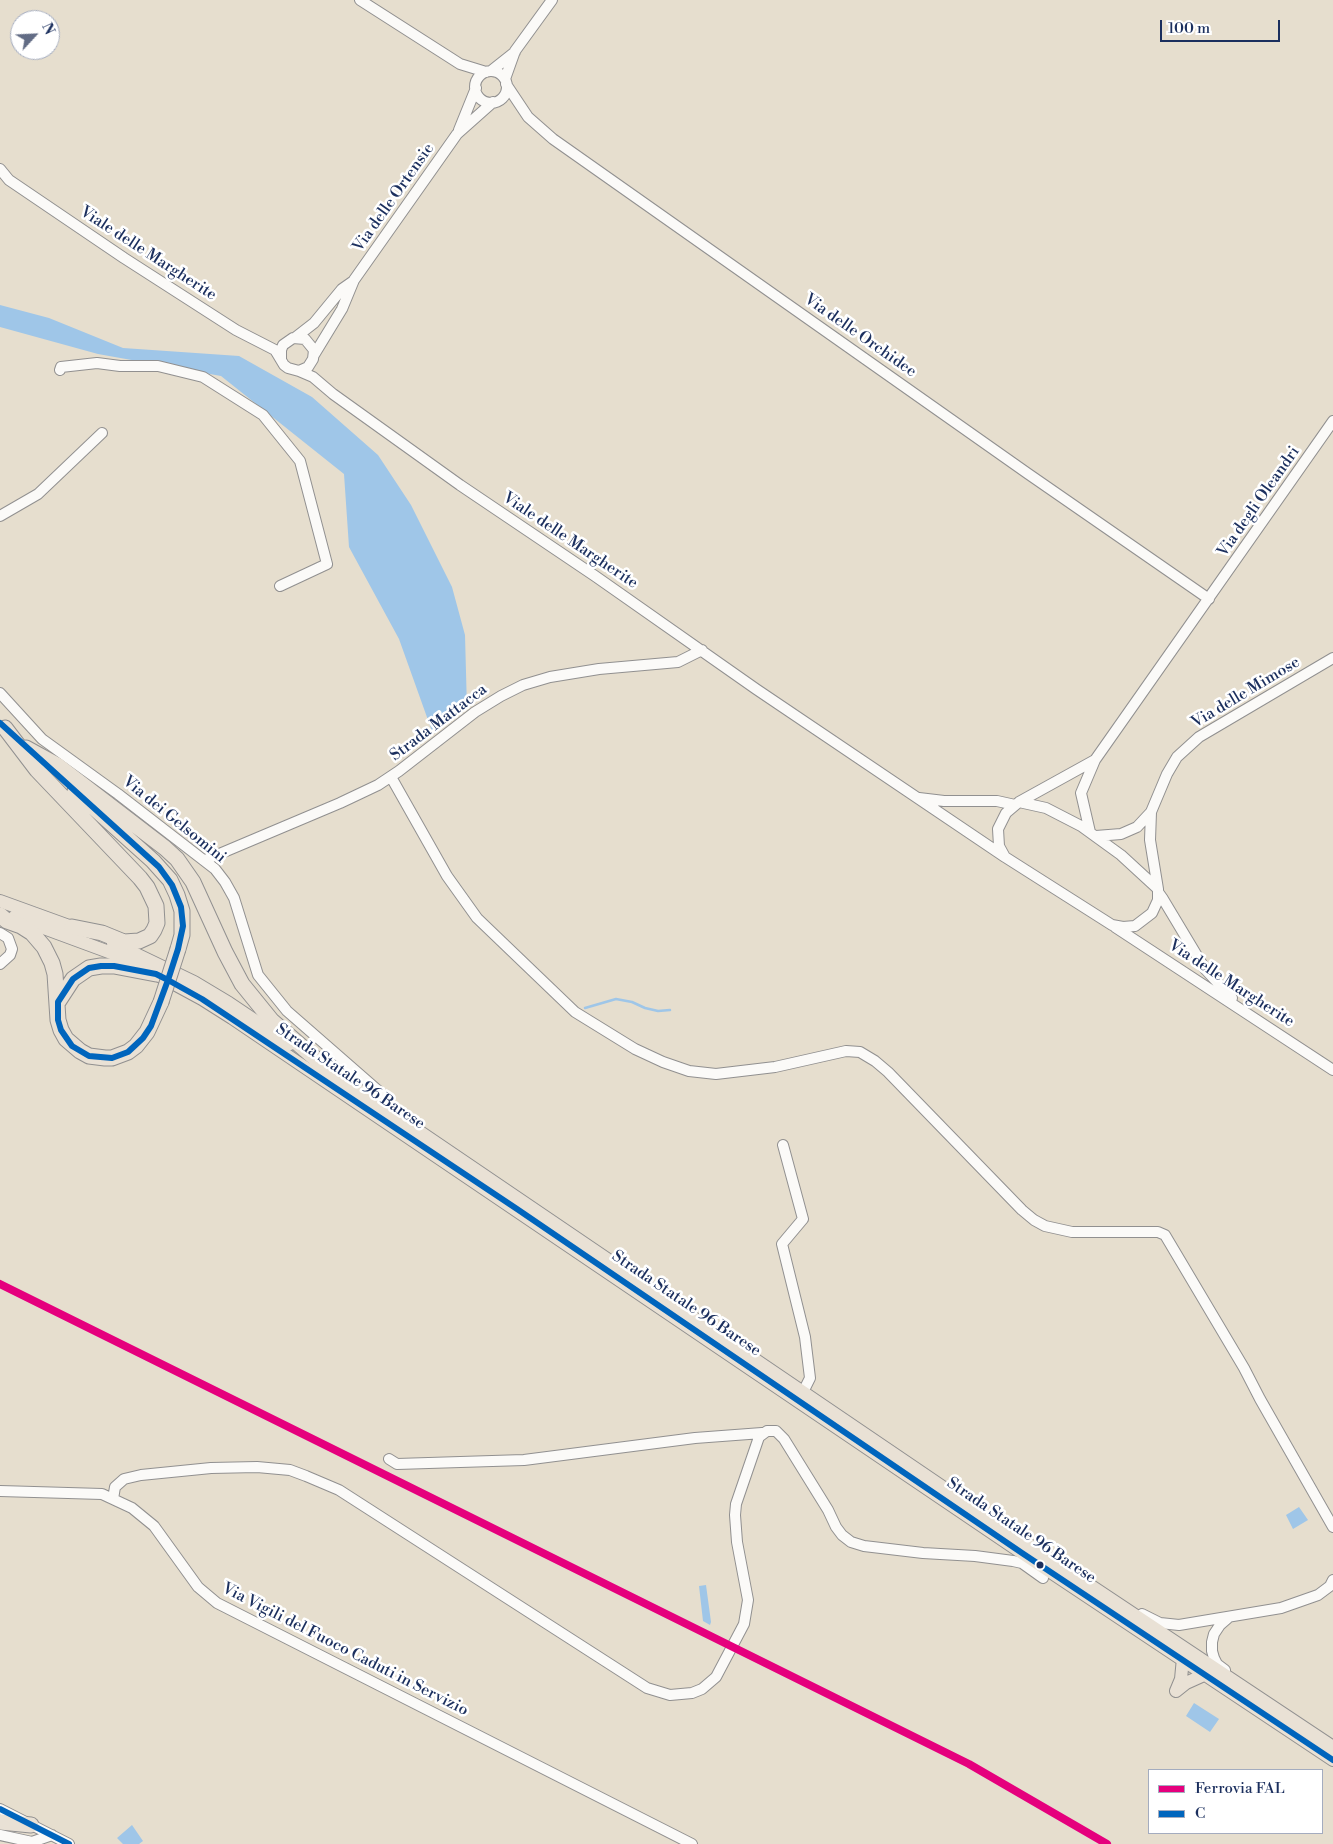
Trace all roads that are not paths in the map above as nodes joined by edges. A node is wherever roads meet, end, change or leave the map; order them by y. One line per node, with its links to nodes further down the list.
1 (360, 0): 4 (street, Via delle Orchidee)
2 (552, 0): 3 (street)
3 (515, 51): 4 (street); 5 (street)
4 (489, 71): 5 (street, Via delle Orchidee); 6 (street)
5 (506, 81): 7 (street); 22 (street, Via delle Orchidee)
6 (476, 88): 7 (street); 8 (street, Via delle Ortensie)
7 (493, 102): 8 (street, Via delle Ortensie)
8 (457, 134): 10 (street, Via delle Ortensie)
9 (0, 169): 12 (street, Viale delle Margherite)
10 (354, 280): 11 (street, Via delle Ortensie); 13 (street, Via delle Ortensie)
11 (294, 338): 12 (street); 13 (street); 14 (street)
12 (258, 340): 14 (street, Viale delle Margherite)
13 (313, 357): 16 (street); 17 (street)
14 (281, 360): 16 (street)
15 (60, 370): 21 (street)
16 (299, 371): 17 (street, Viale delle Margherite)
17 (333, 394): 23 (street, Viale delle Margherite)
18 (1333, 422): 22 (street, Via degli Oleandri)
19 (102, 433): 20 (street)
20 (0, 516)
21 (280, 586)
22 (1209, 599): 29 (street, Via degli Oleandri)
23 (702, 650): 27 (street, Viale delle Margherite); 30 (street, Strada Mattacca)
24 (1333, 658): 33 (street, Via delle Mimose)
25 (0, 693): 36 (street, Via dei Gelsomini)
26 (3, 726): 28 (highway); 41 (highway)
27 (825, 735): 31 (street, Via delle Margherite)
28 (26, 748): 45 (highway, bridge); 48 (highway)
29 (1095, 760): 32 (street); 34 (street)
30 (391, 777): 36 (street, Strada Mattacca); 56 (street)
31 (916, 797): 32 (street); 35 (street, Via delle Margherite)
32 (1017, 803): 34 (street); 35 (street)
33 (1152, 812): 34 (street); 37 (street)
34 (1093, 834): 37 (street)
35 (1005, 857): 40 (street, Via delle Margherite)
36 (205, 860): 49 (street, Via dei Gelsomini)
37 (1158, 891): 40 (street); 46 (street)
38 (0, 901): 41 (main road, Strada Statale 96 Barese)
39 (0, 914): 44 (main road, Strada Statale 96 Barese); 45 (highway)
40 (1112, 925): 46 (street, Via delle Margherite)
41 (72, 927): 48 (main road, Strada Statale 96 Barese)
42 (0, 932): 43 (street)
43 (0, 964)
44 (156, 974): 45 (highway); 57 (main road, Strada Statale 96 Barese)
45 (58, 1002)
46 (1252, 1015): 47 (street, Via delle Margherite)
47 (1331, 1068)
48 (332, 1073): 49 (main road, Strada Statale 96 Barese)
49 (383, 1107): 51 (main road, Strada Statale 96 Barese)
50 (783, 1145): 51 (street)
51 (803, 1392): 59 (main road, Strada Statale 96 Barese)
52 (762, 1433): 53 (street); 55 (street); 58 (street)
53 (388, 1459)
54 (0, 1491): 55 (street, Via Vigili del Fuoco Caduti in Servizio)
55 (113, 1499): 74 (street, Via Vigili del Fuoco Caduti in Servizio)
56 (1333, 1526)
57 (1022, 1553): 58 (main road); 60 (main road, Strada Statale 96 Barese)
58 (1032, 1569): 60 (main road)
59 (1071, 1573): 62 (street); 65 (main road, Strada Statale 96 Barese)
60 (1046, 1574): 63 (main road, Strada Statale 96 Barese)
61 (1332, 1584): 62 (street)
62 (1229, 1617): 65 (street)
63 (1182, 1658): 64 (main road, Strada Statale 96 Barese); 64 (main road)
64 (1206, 1674): 67 (main road, Strada Statale 96 Barese)
65 (1268, 1703): 66 (main road, Strada Statale 96 Barese)
66 (1333, 1747)
67 (1333, 1760)
68 (0, 1810): 70 (street)
69 (0, 1822): 70 (highway)
70 (30, 1825): 72 (street)
71 (0, 1835): 72 (street)
72 (52, 1835): 73 (street)
73 (69, 1844)
74 (692, 1844)

